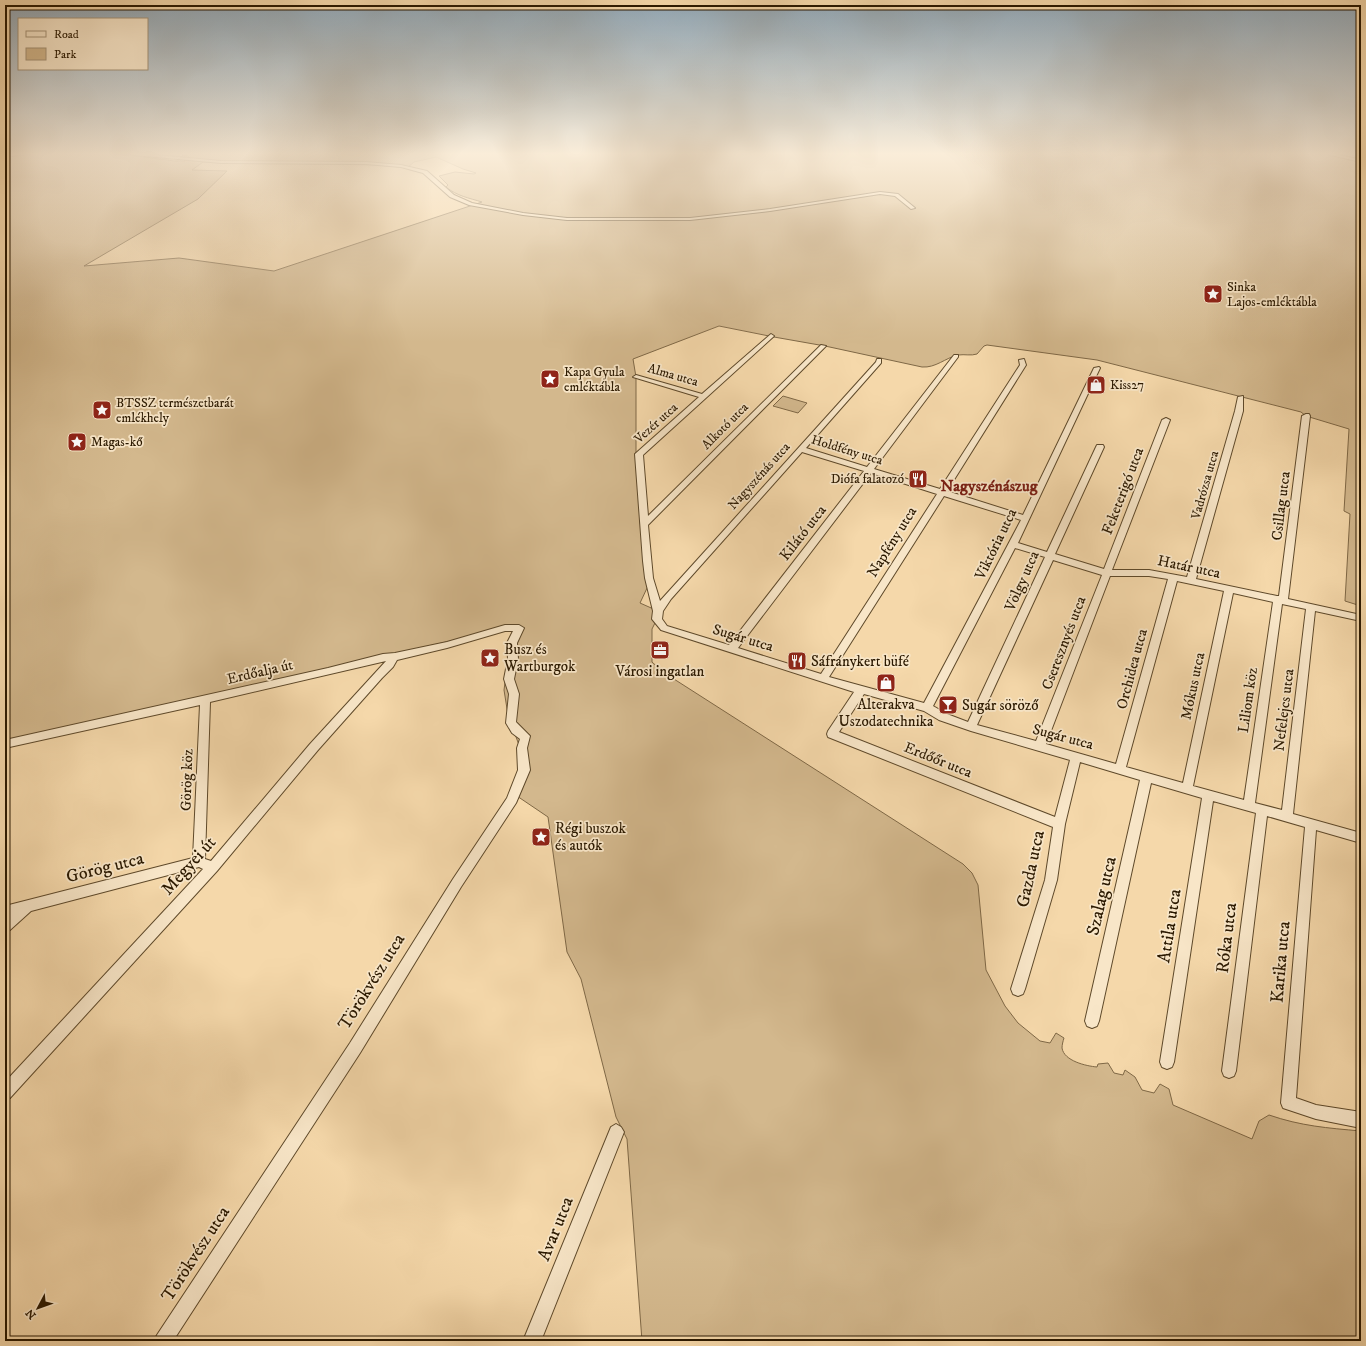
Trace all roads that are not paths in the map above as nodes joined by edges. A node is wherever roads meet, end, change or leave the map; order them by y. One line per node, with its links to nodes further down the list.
1 (542, 216): 2 (street)
2 (711, 216)
3 (771, 336): 10 (street, Vezér utca)
4 (823, 346): 19 (street, Alkotó utca)
5 (956, 356): 16 (street, Kilátó utca)
6 (879, 360): 15 (street, Nagyszénás utca)
7 (1022, 360): 17 (street, Napfény utca)
8 (1097, 368): 18 (street, Viktória utca)
9 (636, 377): 10 (street, Alma utca)
10 (703, 396): 19 (street, Vezér utca)
11 (1241, 396): 24 (street, Vadrózsa utca)
12 (1306, 416): 26 (street, Csillag utca)
13 (1166, 420): 22 (street, Feketerigó utca)
14 (1100, 447): 21 (street, Völgy utca)
15 (801, 449): 16 (street, Holdfény utca); 28 (street, Nagyszénás utca)
16 (870, 470): 17 (street, Holdfény utca); 31 (street, Kilátó utca)
17 (941, 492): 18 (street, Holdfény utca); 33 (street, Napfény utca)
18 (1024, 518): 20 (street, Viktória utca)
19 (645, 524): 28 (street, Vezér utca)
20 (1013, 544): 21 (street, Határ utca); 36 (street, Viktória utca)
21 (1049, 555): 22 (street, Határ utca); 37 (street, Völgy utca)
22 (1107, 572): 23 (street, Határ utca); 39 (street, Cseresznyés utca)
23 (1173, 578): 24 (street, Határ utca); 41 (street, Orchidea utca)
24 (1191, 580): 25 (street, Határ utca)
25 (1229, 590): 26 (street, Határ utca); 43 (street, Mókus utca)
26 (1280, 600): 27 (street, Határ utca); 45 (street, Liliom köz)
27 (1311, 607): 29 (street, Határ utca); 47 (street, Nefelejcs utca)
28 (658, 611): 31 (street, Sugár utca)
29 (1361, 618)
30 (519, 628): 32 (street, Erdőalja út); 63 (street, Törökvész utca)
31 (731, 650): 33 (street, Sugár utca)
32 (393, 657): 35 (street, Erdőalja út); 52 (street, Megyei út)
33 (823, 679): 34 (street, Sugár utca)
34 (861, 690): 36 (street, Sugár utca); 49 (street, Erdőőr utca)
35 (205, 700): 38 (street, Erdőalja út); 51 (street, Görög köz)
36 (927, 708): 37 (street, Sugár utca)
37 (971, 727): 39 (street, Sugár utca)
38 (5, 744)
39 (1040, 746): 40 (street, Sugár utca)
40 (1076, 756): 41 (street, Sugár utca); 49 (street, Gazda utca)
41 (1120, 768): 42 (street, Sugár utca)
42 (1146, 778): 43 (street, Sugár utca); 57 (street, Szalag utca)
43 (1187, 789): 44 (street, Sugár utca)
44 (1208, 795): 45 (street, Sugár utca); 58 (street, Attila utca)
45 (1249, 805): 46 (street, Sugár utca)
46 (1262, 809): 47 (street, Sugár utca); 59 (street, Róka utca)
47 (1287, 816): 48 (street, Sugár utca)
48 (1311, 823): 50 (street, Sugár utca); 61 (street, Karika utca)
49 (1059, 824): 56 (street, Gazda utca)
50 (1361, 838)
51 (199, 862): 52 (street); 53 (street, Görög utca)
52 (213, 867): 60 (street, Megyei út)
53 (30, 905): 54 (street, Görög utca); 55 (street)
54 (5, 912)
55 (5, 926)
56 (1018, 989)
57 (1092, 1021)
58 (1168, 1062)
59 (1229, 1070)
60 (5, 1093)
61 (1361, 1120)
62 (616, 1132): 64 (street, Avar utca)
63 (163, 1341)
64 (532, 1341)

